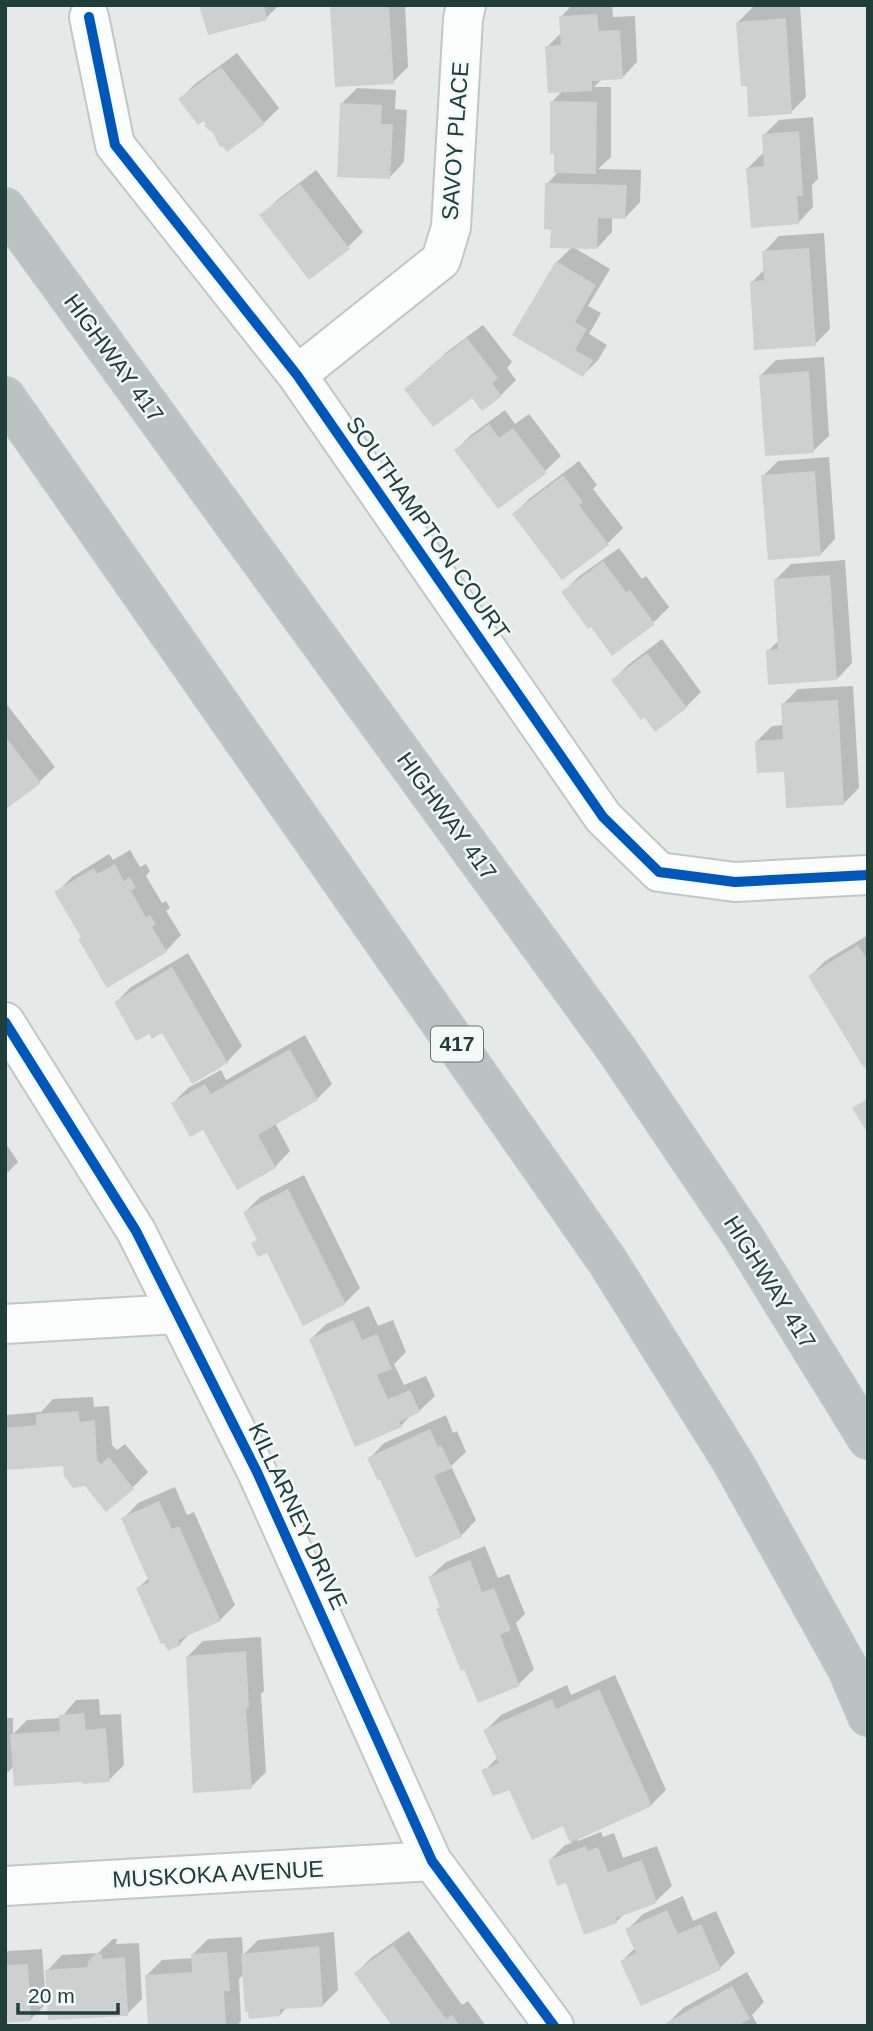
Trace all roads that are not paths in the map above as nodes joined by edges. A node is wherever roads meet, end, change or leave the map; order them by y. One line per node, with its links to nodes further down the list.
1 (466, 5): 4 (street, SAVOY PLACE)
2 (89, 17): 4 (street, SOUTHAMPTON COURT)
3 (5, 208): 10 (highway, HIGHWAY 417)
4 (297, 375): 6 (street, SOUTHAMPTON COURT)
5 (5, 397): 11 (highway, 417)
6 (868, 876)
7 (5, 1022): 8 (street, KILLARNEY DRIVE)
8 (177, 1314): 9 (street); 12 (street, KILLARNEY DRIVE)
9 (5, 1325)
10 (868, 1439)
11 (868, 1716)
12 (432, 1861): 13 (street, MUSKOKA AVENUE); 14 (street, KILLARNEY DRIVE)
13 (5, 1886)
14 (554, 2026)

